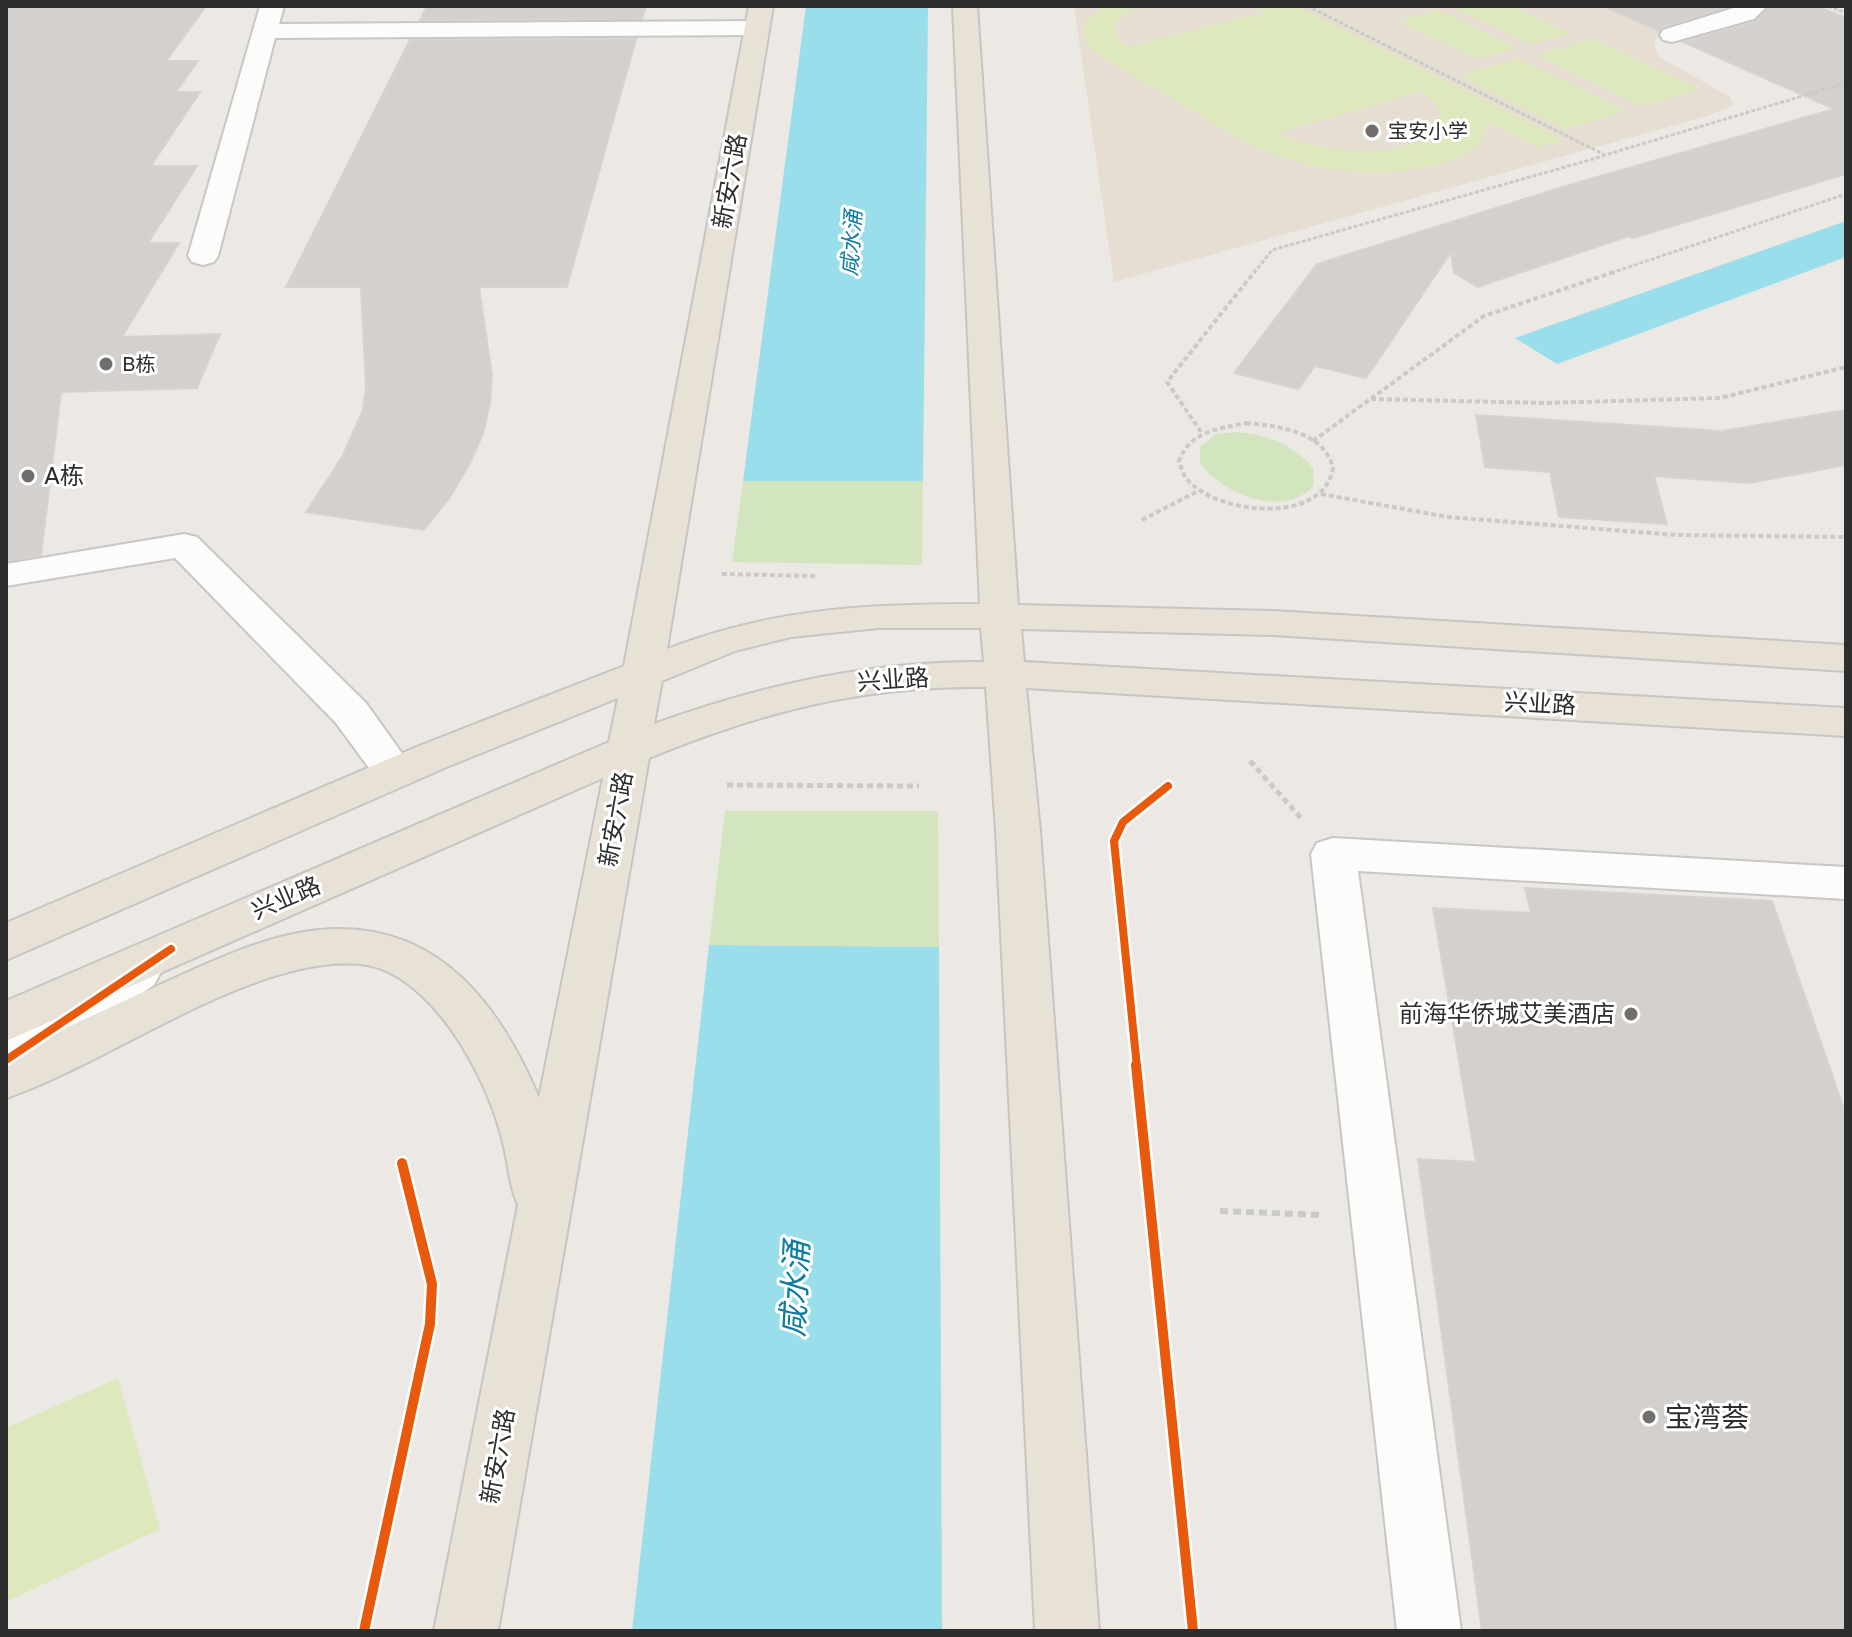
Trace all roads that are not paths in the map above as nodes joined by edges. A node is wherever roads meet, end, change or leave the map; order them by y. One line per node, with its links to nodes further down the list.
1 (965, 6): 8 (main road)
2 (1755, 6): 5 (street)
3 (759, 17): 4 (street); 10 (main road, 新安六路)
4 (269, 19): 6 (street)
5 (1672, 35)
6 (203, 256)
7 (6, 575): 14 (street)
8 (1000, 615): 9 (main road); 10 (main road); 11 (main road)
9 (1846, 658)
10 (642, 672): 13 (main road, 新安六路); 14 (main road)
11 (1006, 675): 12 (main road, 兴业路); 13 (main road, 兴业路); 25 (main road)
12 (1846, 722)
13 (629, 751): 19 (main road, 兴业路); 23 (main road, 新安六路)
14 (395, 773): 16 (main road)
15 (1846, 883): 26 (street)
16 (83, 907): 17 (street); 18 (main road)
17 (6, 930)
18 (6, 943)
19 (171, 949): 20 (main road, 兴业路); 21 (street)
20 (6, 1022)
21 (6, 1060)
22 (6, 1078): 23 (main road)
23 (541, 1221): 24 (main road, 新安六路)
24 (466, 1631)
25 (1067, 1631)
26 (1429, 1631)

